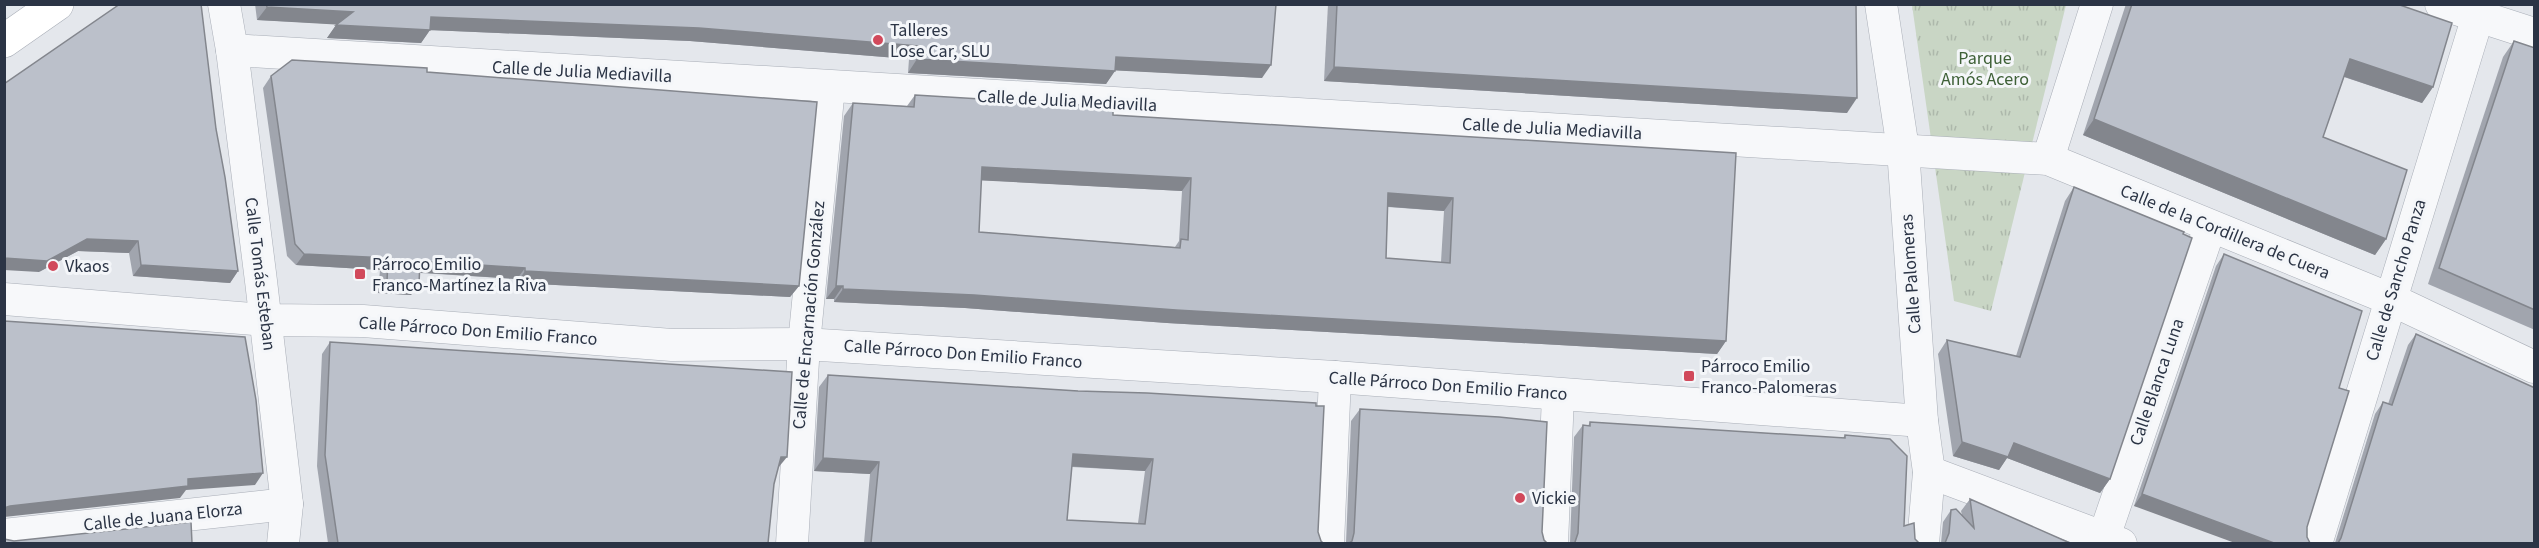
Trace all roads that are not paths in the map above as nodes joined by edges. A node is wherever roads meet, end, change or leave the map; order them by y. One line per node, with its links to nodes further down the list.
1 (57, 4): 8 (street)
2 (224, 4): 9 (street, Calle Tomás Esteban)
3 (1881, 4): 11 (street, Calle Palomeras)
4 (2097, 4): 12 (street)
5 (2441, 4): 6 (street)
6 (2478, 16): 7 (street); 14 (street, Calle de Sancho Panza)
7 (2535, 34)
8 (4, 41)
9 (232, 50): 10 (street, Calle de Julia Mediavilla); 16 (street, Calle Tomás Esteban)
10 (829, 87): 11 (street, Calle de Julia Mediavilla); 17 (street, Calle de Encarnación González)
11 (1903, 149): 12 (street, Calle de la Cordillera de Cuera); 21 (street, Calle Palomeras)
12 (2048, 159): 13 (street, Calle de la Cordillera de Cuera)
13 (2210, 227): 14 (street, Calle de la Cordillera de Cuera); 25 (street, Calle Blanca Luna)
14 (2390, 298): 18 (street, Calle de la Cordillera de Cuera); 31 (street, Calle de Sancho Panza)
15 (4, 299): 16 (street, Calle Párroco Don Emilio Franco)
16 (266, 320): 17 (street, Calle Párroco Don Emilio Franco); 23 (street, Calle Tomás Esteban)
17 (804, 344): 19 (street, Calle Párroco Don Emilio Franco); 27 (street, Calle de Encarnación González)
18 (2535, 367)
19 (1335, 377): 20 (street, Calle Párroco Don Emilio Franco); 28 (street)
20 (1558, 395): 21 (street, Calle Párroco Don Emilio Franco); 29 (street)
21 (1922, 421): 22 (street, Calle Palomeras)
22 (1929, 472): 25 (street); 30 (street, Calle Palomeras)
23 (287, 504): 24 (street, Calle de Juana Elorza); 26 (street, Calle Tomás Esteban)
24 (4, 535)
25 (2113, 540)
26 (283, 543)
27 (792, 543)
28 (1328, 543)
29 (1552, 543)
30 (1923, 543)
31 (2316, 543)

